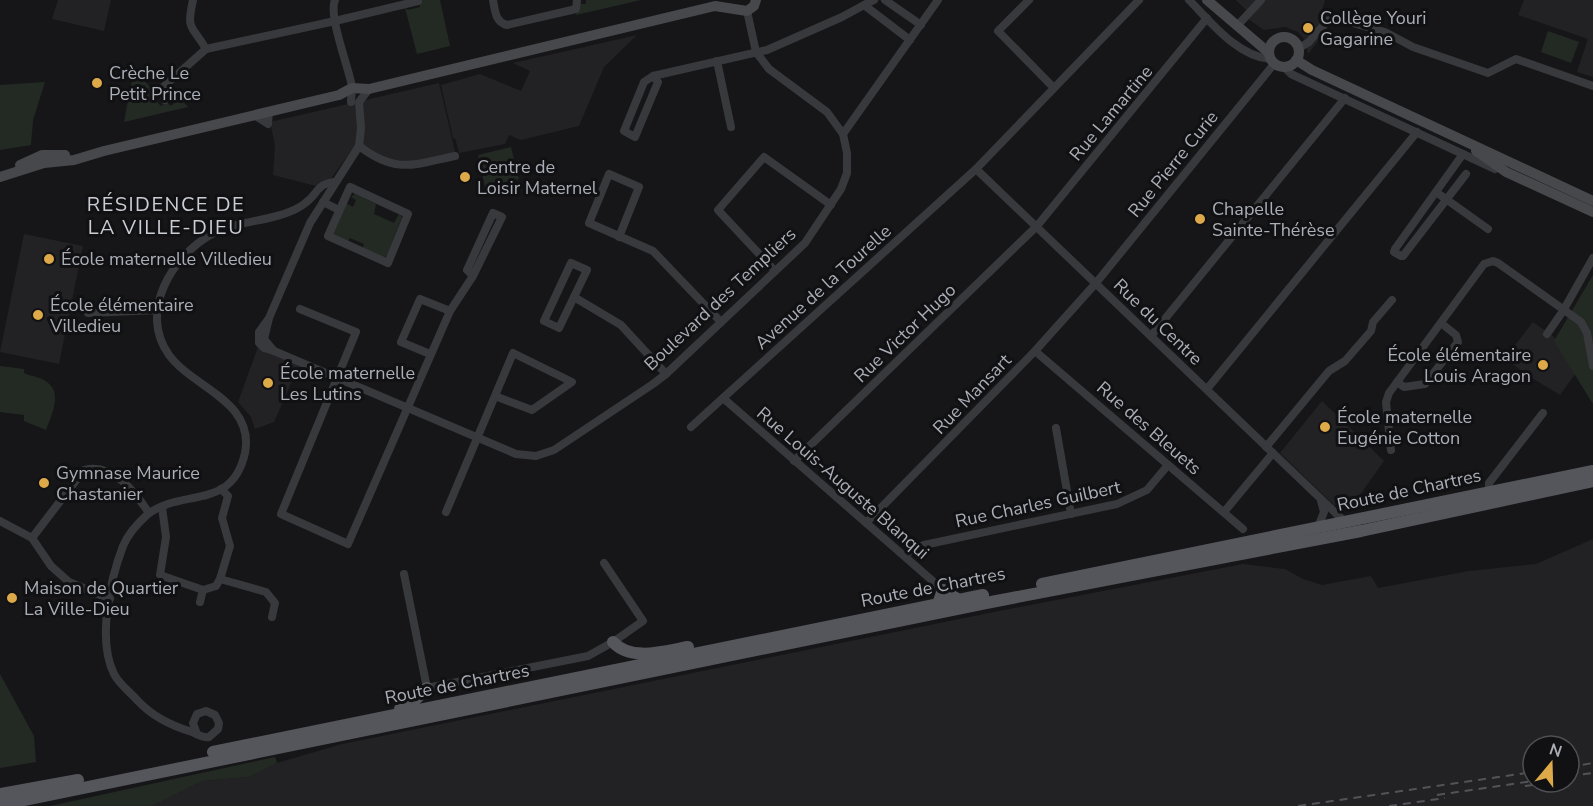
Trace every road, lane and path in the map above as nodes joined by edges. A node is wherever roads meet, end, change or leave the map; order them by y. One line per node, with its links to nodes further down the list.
1 (193, 0): 27 (street)
2 (335, 0): 20 (street)
3 (493, 0): 4 (street)
4 (577, 0)
5 (726, 0): 17 (street)
6 (756, 0): 18 (street)
7 (873, 0): 16 (street)
8 (885, 0): 21 (street)
9 (938, 0): 21 (street)
10 (1029, 0): 35 (street)
11 (1139, 0): 35 (street, Avenue de la Tourelle)
12 (1189, 0): 19 (street)
13 (1207, 0): 22 (street)
14 (1261, 0): 22 (street)
15 (418, 1): 20 (street)
16 (864, 5): 24 (street); 28 (street)
17 (716, 6): 18 (street); 32 (street)
18 (739, 6): 28 (street, Boulevard des Templiers)
19 (1207, 18): 31 (street); 68 (street, Rue Lamartine)
20 (335, 21): 27 (street); 36 (street)
21 (921, 25): 24 (street)
22 (1237, 26): 23 (street)
23 (1248, 34): 25 (street); 31 (street)
24 (910, 40): 45 (street)
25 (1274, 40): 26 (street); 31 (street)
26 (1299, 48): 29 (street); 34 (street)
27 (206, 49): 40 (street)
28 (756, 52): 30 (street); 45 (street, Boulevard des Templiers)
29 (1296, 60): 31 (street); 46 (street)
30 (717, 61): 33 (street); 43 (street)
31 (1274, 61): 39 (street); 74 (street, Rue Pierre Curie)
32 (469, 64): 36 (street); 37 (street)
33 (653, 76): 33 (street)
34 (1593, 86)
35 (1053, 87): 53 (street, Avenue de la Tourelle)
36 (352, 88): 37 (street); 38 (street); 41 (street); 42 (street)
37 (369, 89): 41 (street)
38 (339, 95): 41 (street); 42 (street)
39 (1345, 98): 44 (street); 85 (street)
40 (165, 100)
41 (355, 102): 47 (street)
42 (234, 119): 48 (street)
43 (731, 127)
44 (1417, 132): 49 (street); 92 (street)
45 (843, 134): 65 (street, Boulevard des Templiers)
46 (1461, 140): 55 (street); 63 (street)
47 (359, 146): 51 (street); 58 (street, Boulevard des Templiers)
48 (104, 151): 50 (street); 52 (street)
49 (1463, 154): 55 (street); 60 (street)
50 (42, 155): 52 (street); 54 (street)
51 (455, 156)
52 (34, 166): 57 (street)
53 (976, 169): 68 (street, Rue du Centre); 94 (street, Avenue de la Tourelle)
54 (0, 171)
55 (1506, 172): 67 (street)
56 (1466, 174): 61 (street)
57 (0, 177)
58 (334, 182): 59 (street, Boulevard des Templiers); 62 (street)
59 (330, 190): 62 (street); 64 (street, Boulevard des Templiers)
60 (1436, 192): 61 (street); 61 (street)
61 (1446, 199): 69 (street)
62 (310, 200): 78 (street)
63 (1593, 201)
64 (323, 202): 66 (street); 90 (street, Boulevard des Templiers)
65 (831, 205): 72 (street, Boulevard des Templiers); 72 (street)
66 (339, 210): 66 (street)
67 (1593, 212)
68 (1037, 226): 74 (street, Rue du Centre); 103 (street, Rue Victor Hugo)
69 (1488, 229)
70 (619, 237): 70 (street); 82 (street)
71 (1593, 258): 80 (street)
72 (776, 271): 82 (street, Boulevard des Templiers)
73 (473, 276): 73 (street); 79 (street)
74 (1096, 283): 85 (street, Rue du Centre); 86 (street, Rue Mansart)
75 (574, 297): 75 (street); 89 (street)
76 (1392, 300): 100 (street)
77 (300, 309): 90 (street)
78 (158, 310): 81 (street); 107 (street)
79 (450, 311): 87 (street); 87 (street)
80 (1563, 311): 83 (street); 84 (street); 88 (street)
81 (88, 313)
82 (721, 322): 89 (street, Boulevard des Templiers)
83 (1441, 323): 91 (street); 91 (street)
84 (1547, 334)
85 (1151, 336): 92 (street, Rue du Centre)
86 (1035, 351): 104 (street, Rue des Bleuets); 118 (street, Rue Mansart)
87 (430, 354): 95 (street)
88 (1593, 366)
89 (666, 374): 99 (street, Boulevard des Templiers)
90 (337, 378): 95 (street, Boulevard des Templiers); 95 (street)
91 (1397, 382): 101 (street)
92 (1207, 389): 100 (street, Rue du Centre)
93 (495, 396): 93 (street); 99 (street)
94 (723, 398): 97 (street, Avenue de la Tourelle); 103 (street, Rue Louis-Auguste Blanqui)
95 (407, 408): 99 (street, Boulevard des Templiers)
96 (1543, 413): 108 (street)
97 (691, 427)
98 (1056, 429): 114 (street)
99 (476, 439): 111 (street)
100 (1266, 447): 102 (street, Rue du Centre)
101 (1391, 450)
102 (1273, 453): 109 (street, Rue du Centre); 112 (street)
103 (794, 461): 118 (street, Rue Louis-Auguste Blanqui)
104 (1168, 465): 112 (street, Rue des Bleuets); 114 (street, Rue Charles Guilbert)
105 (1593, 471): 108 (main road, Route de Chartres)
106 (1593, 481): 115 (main road, Route de Chartres)
107 (221, 489): 110 (street); 128 (street)
108 (1489, 492): 117 (main road, Route de Chartres)
109 (1319, 497): 117 (street, Rue du Centre); 119 (street)
110 (162, 507): 113 (street); 129 (street)
111 (446, 512)
112 (1224, 512): 120 (street, Rue des Bleuets)
113 (149, 513): 122 (street); 131 (street)
114 (1071, 513): 124 (street, Rue Charles Guilbert)
115 (1430, 515): 121 (main road); 125 (main road, Route de Chartres)
116 (0, 521): 122 (street)
117 (1344, 521): 119 (main road, Route de Chartres)
118 (866, 523): 124 (street, Rue Louis-Auguste Blanqui)
119 (1318, 527): 132 (main road, Route de Chartres)
120 (1243, 528)
121 (1382, 535)
122 (32, 538): 131 (street)
123 (1276, 555): 125 (main road)
124 (905, 556): 130 (street, Rue Louis-Auguste Blanqui)
125 (1228, 556): 141 (main road, Route de Chartres)
126 (604, 563): 136 (street)
127 (404, 574): 138 (street)
128 (220, 579): 129 (street); 135 (street)
129 (203, 590): 133 (street)
130 (943, 590): 132 (main road); 134 (main road)
131 (110, 599): 140 (street)
132 (959, 600): 134 (main road, Route de Chartres)
133 (200, 602)
134 (938, 604): 137 (main road, Route de Chartres)
135 (272, 617)
136 (613, 642): 137 (main road); 138 (street)
137 (742, 644): 139 (main road, Route de Chartres)
138 (427, 688): 139 (main road)
139 (323, 729): 141 (main road, Route de Chartres)
140 (197, 734)
141 (282, 742): 142 (main road); 143 (main road)
142 (0, 794)
143 (0, 805)

